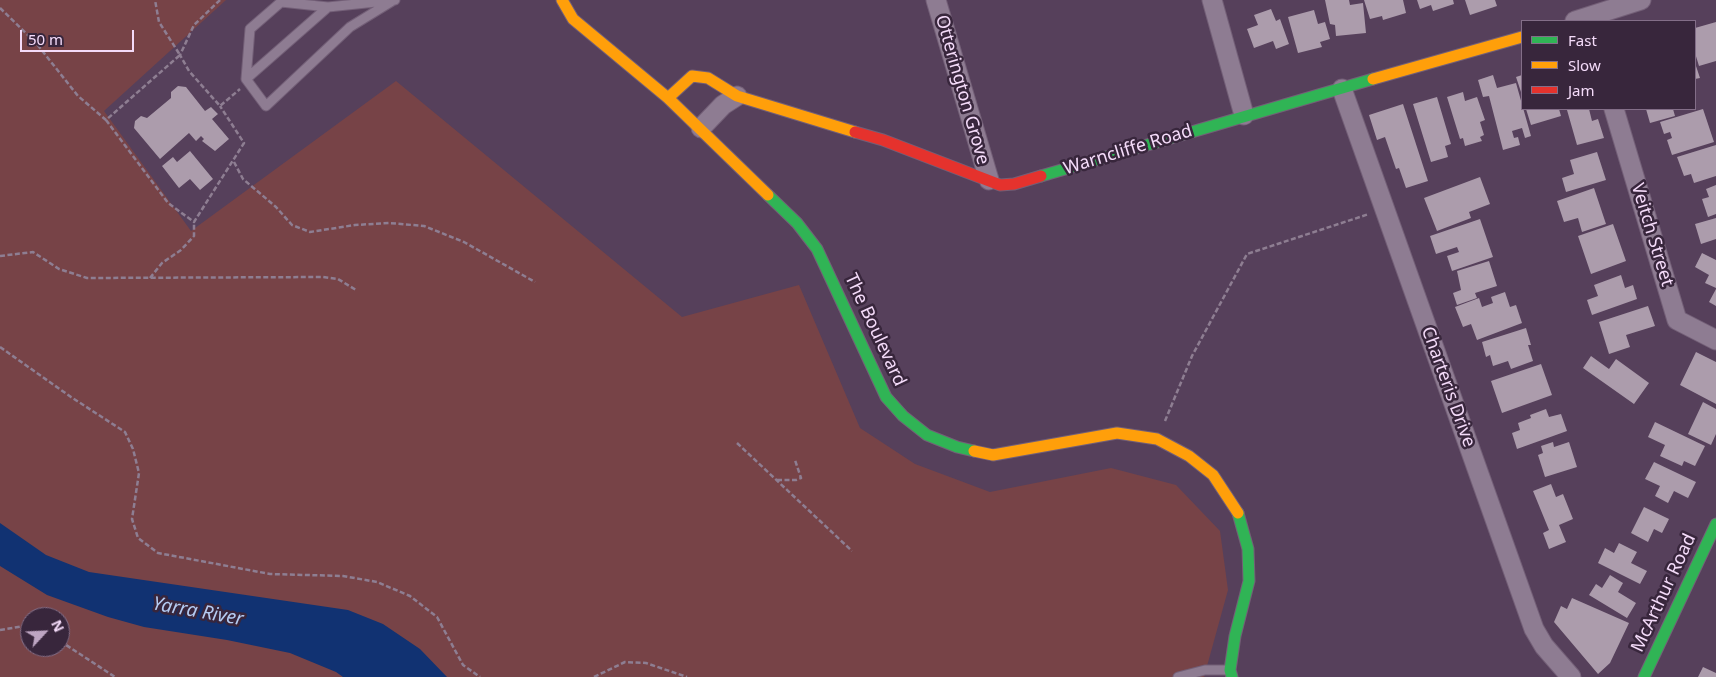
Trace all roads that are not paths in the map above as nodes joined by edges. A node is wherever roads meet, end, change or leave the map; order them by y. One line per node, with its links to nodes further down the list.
1 (394, 0): 6 (lane); 9 (lane)
2 (562, 0): 12 (street, The Boulevard)
3 (936, 0): 16 (street, Otterington Grove)
4 (1212, 0): 14 (street)
5 (1642, 0): 7 (street)
6 (328, 7): 9 (lane); 9 (lane)
7 (1584, 20)
8 (1521, 37): 10 (street, Warncliffe Road)
9 (244, 83)
10 (1342, 89): 14 (street, Warncliffe Road); 21 (street, Charteris Drive)
11 (737, 96): 12 (street, Warncliffe Road); 15 (street); 16 (street, Warncliffe Road)
12 (668, 98): 15 (street, The Boulevard)
13 (1614, 110): 17 (street, Veitch Street)
14 (1244, 115): 16 (street, Warncliffe Road)
15 (700, 128): 19 (street, The Boulevard)
16 (989, 180)
17 (1716, 340)
18 (1716, 524): 22 (street, McArthur Road)
19 (1231, 674): 20 (lane)
20 (1178, 677)
21 (1571, 677)
22 (1644, 677)

